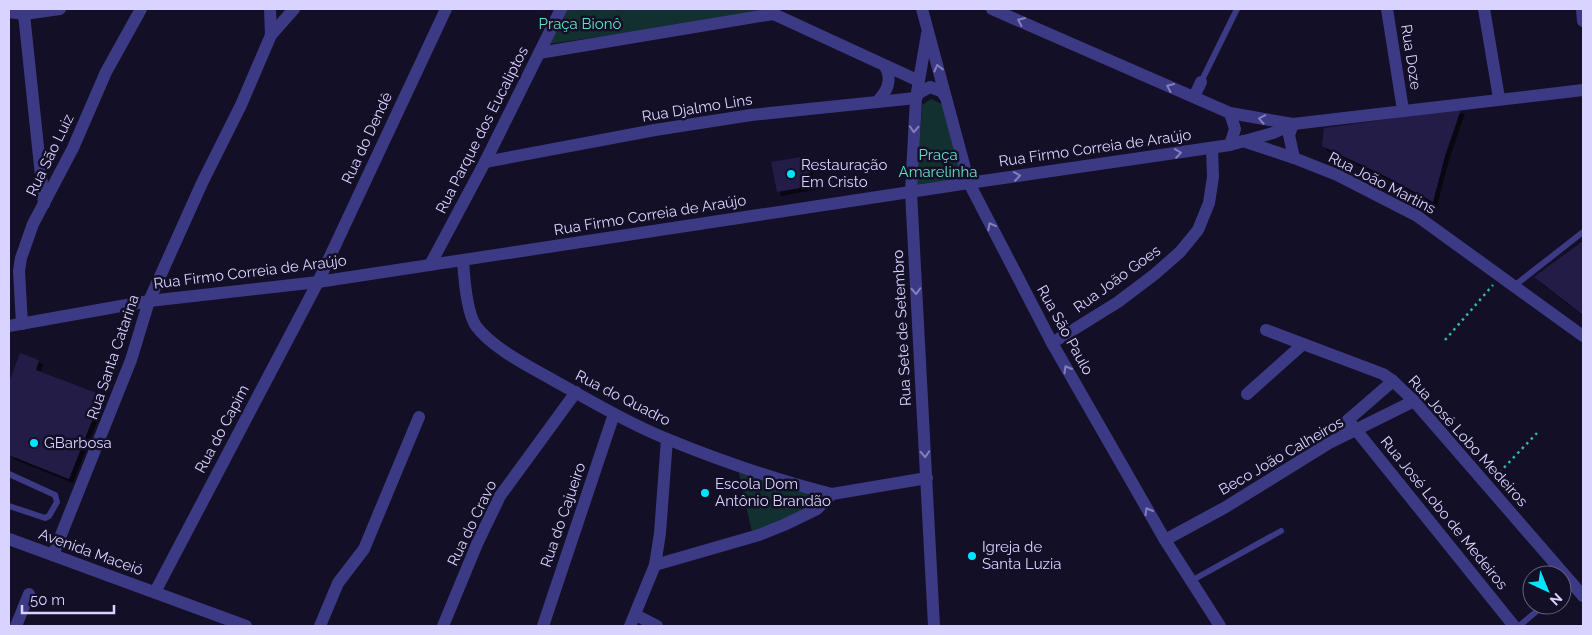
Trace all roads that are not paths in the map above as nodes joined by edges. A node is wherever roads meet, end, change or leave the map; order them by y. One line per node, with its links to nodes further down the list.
1 (60, 9): 15 (street)
2 (141, 9): 39 (street, Rua São Luiz)
3 (270, 9): 18 (street, Rua Santa Catarina)
4 (294, 9): 18 (street, Rua Santa Catarina)
5 (446, 9): 43 (street, Rua do Dendê)
6 (560, 9): 19 (street, Rua Parque dos Eucaliptos)
7 (922, 9): 17 (street, Rua São Paulo)
8 (1237, 9): 22 (lane)
9 (1387, 9): 29 (street, Rua Doze)
10 (1484, 9): 27 (street)
11 (1582, 9): 16 (street)
12 (1000, 10): 26 (street, Rua Firmo Correia de Araújo, one-way to 12)
13 (9, 12): 15 (street)
14 (768, 12): 19 (street); 20 (street)
15 (24, 14): 39 (street)
16 (1583, 21)
17 (928, 29): 21 (street, Rua Sete de Setembro); 24 (street, Rua São Paulo, one-way to 17)
18 (271, 35): 45 (street, Rua Santa Catarina)
19 (539, 53): 36 (street, Rua Parque dos Eucaliptos)
20 (885, 66): 21 (street); 28 (street)
21 (919, 81): 25 (street, Rua Sete de Setembro)
22 (1201, 82): 26 (street)
23 (1583, 90): 27 (street, Rua Firmo Correia de Araújo)
24 (945, 96): 25 (street, Rua Djalmo Lins); 37 (street, Rua São Paulo)
25 (916, 98): 28 (street, Rua Djalmo Lins); 38 (street, Rua Sete de Setembro, one-way to 38)
26 (1194, 98): 30 (street, Rua Firmo Correia de Araújo)
27 (1498, 98): 29 (street, Rua Firmo Correia de Araújo)
28 (877, 102): 36 (street, Rua Djalmo Lins)
29 (1403, 110): 31 (street, Rua Firmo Correia de Araújo)
30 (1230, 113): 31 (street, Rua Firmo Correia de Araújo, one-way to 30); 33 (street)
31 (1293, 124): 32 (street, Rua Firmo Correia de Araújo); 35 (street)
32 (1243, 141): 33 (street, Rua Firmo Correia de Araújo); 35 (street, Rua João Martins)
33 (1230, 145): 34 (street, Rua Firmo Correia de Araújo)
34 (1212, 148): 37 (street, Rua Firmo Correia de Araújo, one-way to 34); 50 (street, Rua João Goes)
35 (1294, 158): 44 (street, Rua João Martins)
36 (485, 162): 42 (street, Rua Parque dos Eucaliptos)
37 (969, 183): 38 (street, Rua Firmo Correia de Araújo); 50 (street, Rua São Paulo, one-way to 37)
38 (911, 192): 41 (street, Rua Firmo Correia de Araújo); 63 (street, Rua Sete de Setembro, one-way to 63)
39 (44, 204): 46 (street, Rua São Luiz)
40 (1583, 232): 44 (lane)
41 (463, 260): 42 (street, Rua Firmo Correia de Araújo); 53 (street, Rua do Quadro)
42 (430, 265): 43 (street, Rua Firmo Correia de Araújo)
43 (318, 282): 45 (street, Rua Firmo Correia de Araújo); 74 (street, Rua do Capim)
44 (1514, 286): 49 (street, Rua João Martins)
45 (149, 301): 46 (street, Rua Firmo Correia de Araújo); 69 (street, Rua Santa Catarina)
46 (22, 324): 47 (street, Rua Firmo Correia de Araújo)
47 (9, 326)
48 (1266, 330): 51 (street, Rua José Lobo Medeiros)
49 (1583, 336)
50 (1052, 342): 68 (street, Rua São Paulo, one-way to 50)
51 (1303, 344): 52 (street, Rua José Lobo Medeiros); 54 (street)
52 (1393, 381): 55 (street, Rua José Lobo Medeiros); 58 (street)
53 (576, 392): 56 (street, Rua do Quadro); 82 (street, Rua do Cravo)
54 (1247, 394)
55 (1414, 401): 59 (street, Beco João Calheiros); 71 (street, Rua José Lobo Medeiros)
56 (614, 414): 60 (street, Rua do Quadro); 83 (street, Rua do Cajueiro)
57 (419, 417): 81 (street)
58 (1348, 420): 59 (street, Rua José Lobo de Medeiros); 61 (street)
59 (1356, 430): 61 (street, Beco João Calheiros); 87 (street, Rua José Lobo de Medeiros)
60 (667, 439): 64 (street, Rua do Quadro); 70 (street)
61 (1331, 442): 68 (street, Beco João Calheiros)
62 (9, 474): 65 (lane)
63 (927, 478): 64 (street); 85 (street, Rua Sete de Setembro)
64 (832, 494): 70 (street)
65 (9, 507)
66 (1282, 531): 72 (lane)
67 (9, 539): 69 (street, Avenida Maceió)
68 (1165, 540): 72 (street, Rua São Paulo)
69 (53, 555): 74 (street, Avenida Maceió)
70 (655, 565): 78 (street)
71 (1550, 565)
72 (1191, 581): 86 (street, Rua São Paulo)
73 (1572, 589): 76 (street, Rua José Lobo Medeiros)
74 (155, 592): 80 (street, Avenida Maceió)
75 (29, 594): 79 (street)
76 (1583, 596)
77 (1532, 615): 88 (lane)
78 (633, 621): 84 (street)
79 (16, 626)
80 (243, 626)
81 (320, 626)
82 (443, 626)
83 (543, 626)
84 (657, 626)
85 (934, 626)
86 (1220, 626)
87 (1514, 626)
88 (1519, 626)

